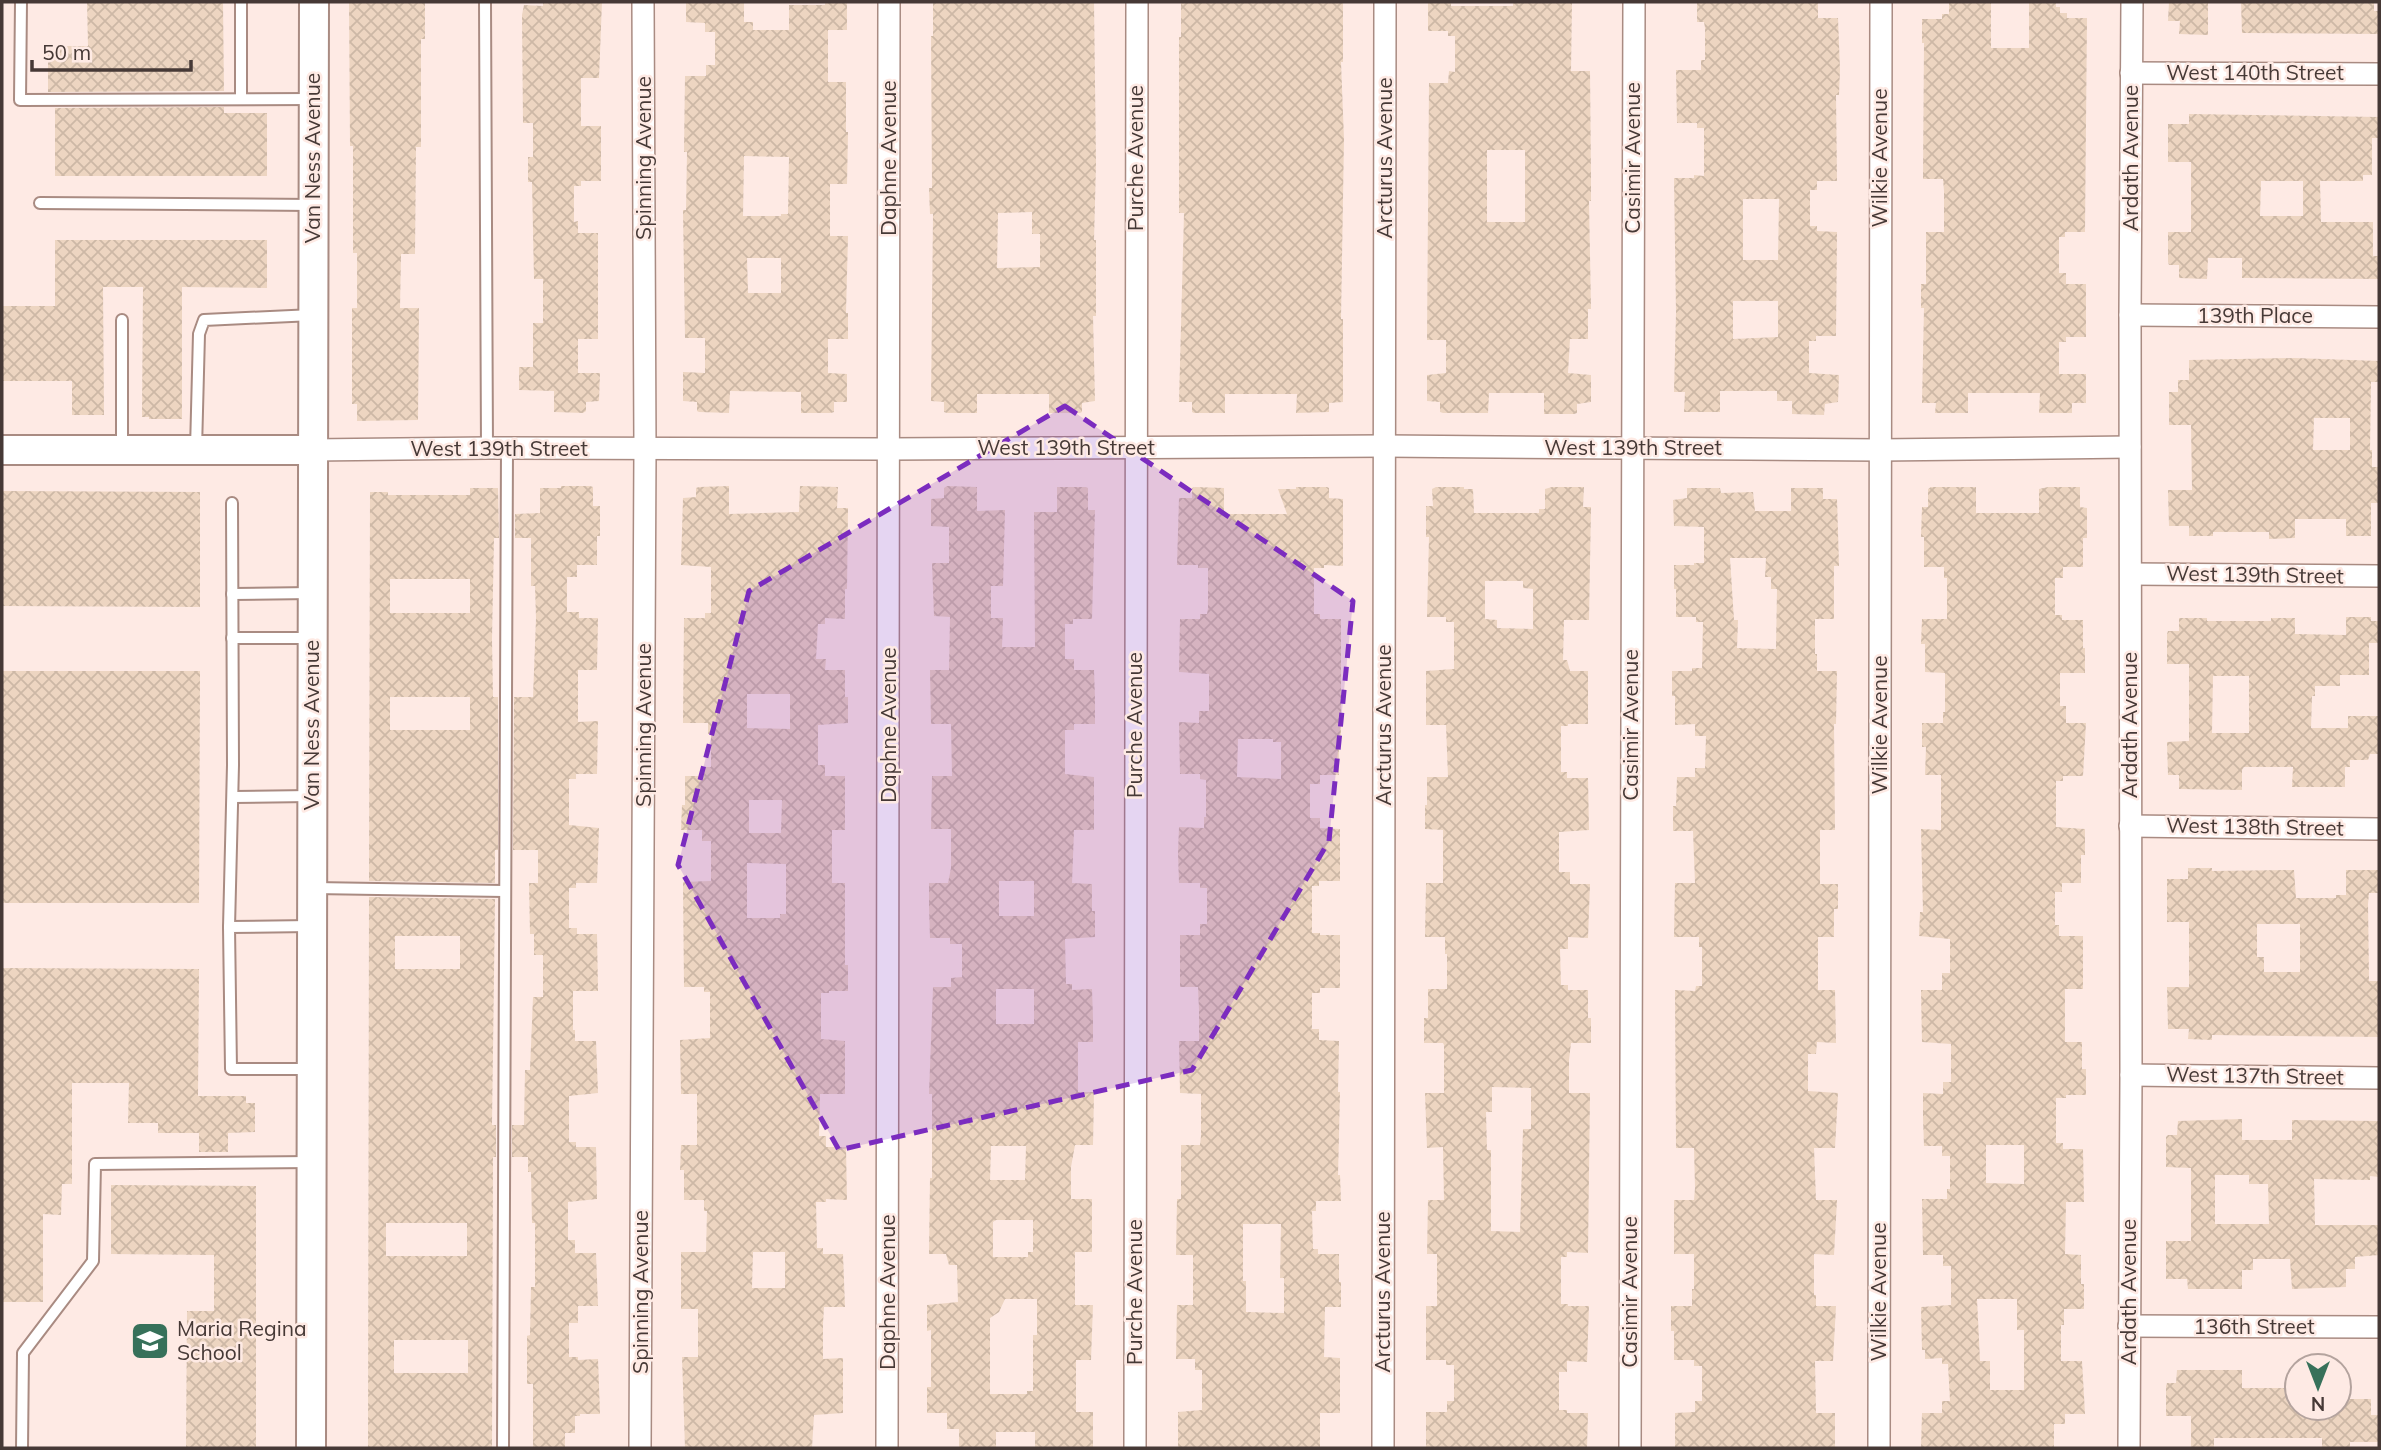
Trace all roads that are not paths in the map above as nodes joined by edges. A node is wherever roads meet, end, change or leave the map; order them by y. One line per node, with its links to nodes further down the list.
1 (22, 2): 14 (lane)
2 (241, 2): 14 (lane)
3 (314, 2): 15 (main road, Van Ness Avenue)
4 (485, 2): 23 (lane)
5 (643, 2): 27 (street, Spinning Avenue)
6 (889, 2): 28 (street, Daphne Avenue)
7 (1137, 2): 24 (street, Purche Avenue)
8 (1385, 2): 22 (street, Arcturus Avenue)
9 (1634, 2): 26 (street, Casimir Avenue)
10 (1881, 2): 33 (street, Wilkie Avenue)
11 (2132, 2): 12 (street, Ardath Avenue)
12 (2132, 73): 13 (street, West 140th Street); 19 (street, Ardath Avenue)
13 (2379, 74)
14 (241, 99): 15 (lane)
15 (314, 99): 17 (main road, Van Ness Avenue)
16 (40, 203): 17 (lane)
17 (313, 205): 18 (main road, Van Ness Avenue)
18 (313, 315): 31 (lane); 32 (main road, Van Ness Avenue)
19 (2130, 315): 20 (street, 139th Place); 25 (street, Ardath Avenue)
20 (2379, 317)
21 (122, 320): 30 (lane)
22 (1384, 446): 24 (street, West 139th Street); 26 (street, West 139th Street); 61 (street, Arcturus Avenue)
23 (497, 447): 27 (street, West 139th Street); 32 (street, West 139th Street); 46 (lane)
24 (1135, 447): 28 (street, West 139th Street); 60 (street, Purche Avenue)
25 (2130, 447): 33 (street, West 139th Street); 35 (street, Ardath Avenue)
26 (1631, 448): 33 (street, West 139th Street); 62 (street, Casimir Avenue)
27 (645, 449): 28 (street, West 139th Street); 58 (street, Spinning Avenue)
28 (889, 449): 59 (street, Daphne Avenue)
29 (2, 450): 30 (main road, West 139th Street)
30 (122, 450): 31 (main road, West 139th Street)
31 (196, 450): 32 (main road, West 139th Street)
32 (312, 450): 37 (main road, Van Ness Avenue)
33 (1880, 450): 63 (street, Wilkie Avenue)
34 (232, 503): 38 (lane)
35 (2131, 574): 36 (street, West 139th Street); 43 (street, Ardath Avenue)
36 (2379, 576)
37 (312, 593): 38 (lane); 40 (main road, Van Ness Avenue)
38 (232, 594): 39 (lane)
39 (232, 638): 40 (lane); 42 (lane)
40 (312, 638): 41 (main road, Van Ness Avenue)
41 (312, 796): 42 (lane); 45 (main road, Van Ness Avenue)
42 (233, 797): 48 (lane)
43 (2130, 825): 44 (street, West 138th Street); 50 (street, Ardath Avenue)
44 (2379, 829)
45 (312, 888): 46 (lane); 47 (main road, Van Ness Avenue)
46 (504, 891): 57 (lane)
47 (312, 926): 48 (lane); 49 (main road, Van Ness Avenue)
48 (229, 927): 49 (lane)
49 (312, 1069): 52 (main road, Van Ness Avenue)
50 (2132, 1075): 51 (street, West 137th Street); 53 (street, Ardath Avenue)
51 (2379, 1078)
52 (312, 1162): 55 (lane); 56 (main road, Van Ness Avenue)
53 (2129, 1326): 54 (street, 136th Street); 64 (street, Ardath Avenue)
54 (2379, 1327)
55 (22, 1448)
56 (311, 1448)
57 (503, 1448)
58 (640, 1448)
59 (887, 1448)
60 (1135, 1448)
61 (1383, 1448)
62 (1630, 1448)
63 (1879, 1448)
64 (2129, 1448)

